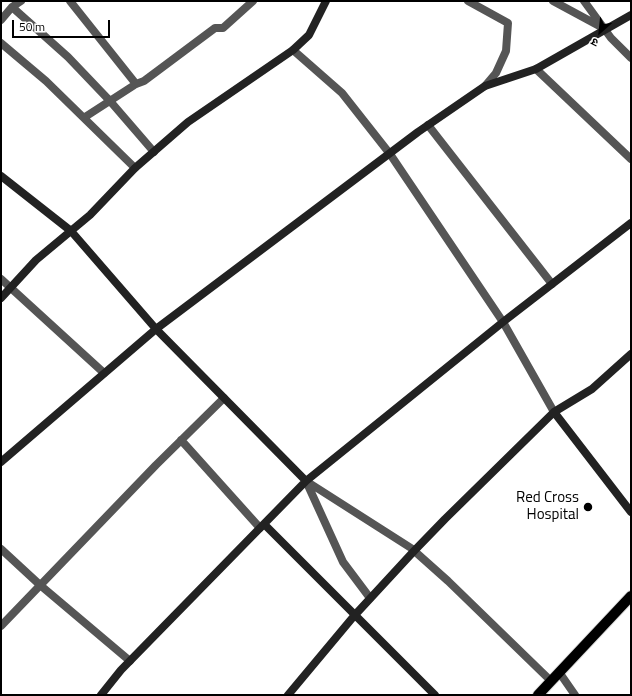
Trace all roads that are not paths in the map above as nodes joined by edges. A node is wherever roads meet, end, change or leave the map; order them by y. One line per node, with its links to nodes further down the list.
1 (21, 1): 8 (street)
2 (70, 1): 16 (street)
3 (253, 1): 16 (street)
4 (326, 1): 13 (street)
5 (468, 1): 17 (street)
6 (553, 1): 11 (street)
7 (584, 1): 11 (street)
8 (12, 7): 10 (street); 18 (street)
9 (631, 15): 11 (street)
10 (1, 20)
11 (605, 29): 14 (street); 15 (street)
12 (1, 43): 19 (street)
13 (293, 50): 21 (street); 22 (street)
14 (631, 58)
15 (536, 69): 17 (street); 23 (street)
16 (136, 84): 18 (street)
17 (485, 86): 20 (street)
18 (110, 101): 19 (street); 21 (street)
19 (85, 117): 24 (street)
20 (428, 125): 22 (street); 29 (street)
21 (154, 152): 24 (street)
22 (390, 154): 32 (street); 33 (street)
23 (631, 159)
24 (136, 168): 27 (street)
25 (1, 176): 27 (street)
26 (631, 223): 29 (street)
27 (71, 231): 30 (street); 33 (street)
28 (1, 279): 30 (street)
29 (552, 284): 32 (street)
30 (10, 288): 31 (street); 35 (street)
31 (1, 298)
32 (503, 322): 37 (street); 40 (street)
33 (156, 329): 35 (street); 36 (street)
34 (631, 354): 37 (street)
35 (104, 373): 39 (street)
36 (224, 398): 38 (street); 40 (street)
37 (554, 412): 41 (street); 44 (street)
38 (181, 440): 42 (street); 45 (street)
39 (1, 462)
40 (306, 481): 42 (street); 44 (street); 47 (street)
41 (631, 512)
42 (262, 526): 48 (street); 50 (street)
43 (1, 549): 45 (street)
44 (414, 551): 47 (street); 52 (street)
45 (40, 585): 49 (street); 50 (street)
46 (631, 596): 51 (main road)
47 (370, 598): 48 (street)
48 (354, 616): 54 (street); 55 (street)
49 (1, 626)
50 (130, 661): 53 (street)
51 (559, 672): 52 (main road); 57 (street)
52 (551, 681): 56 (main road)
53 (101, 695)
54 (288, 695)
55 (435, 695)
56 (538, 695)
57 (575, 695)

